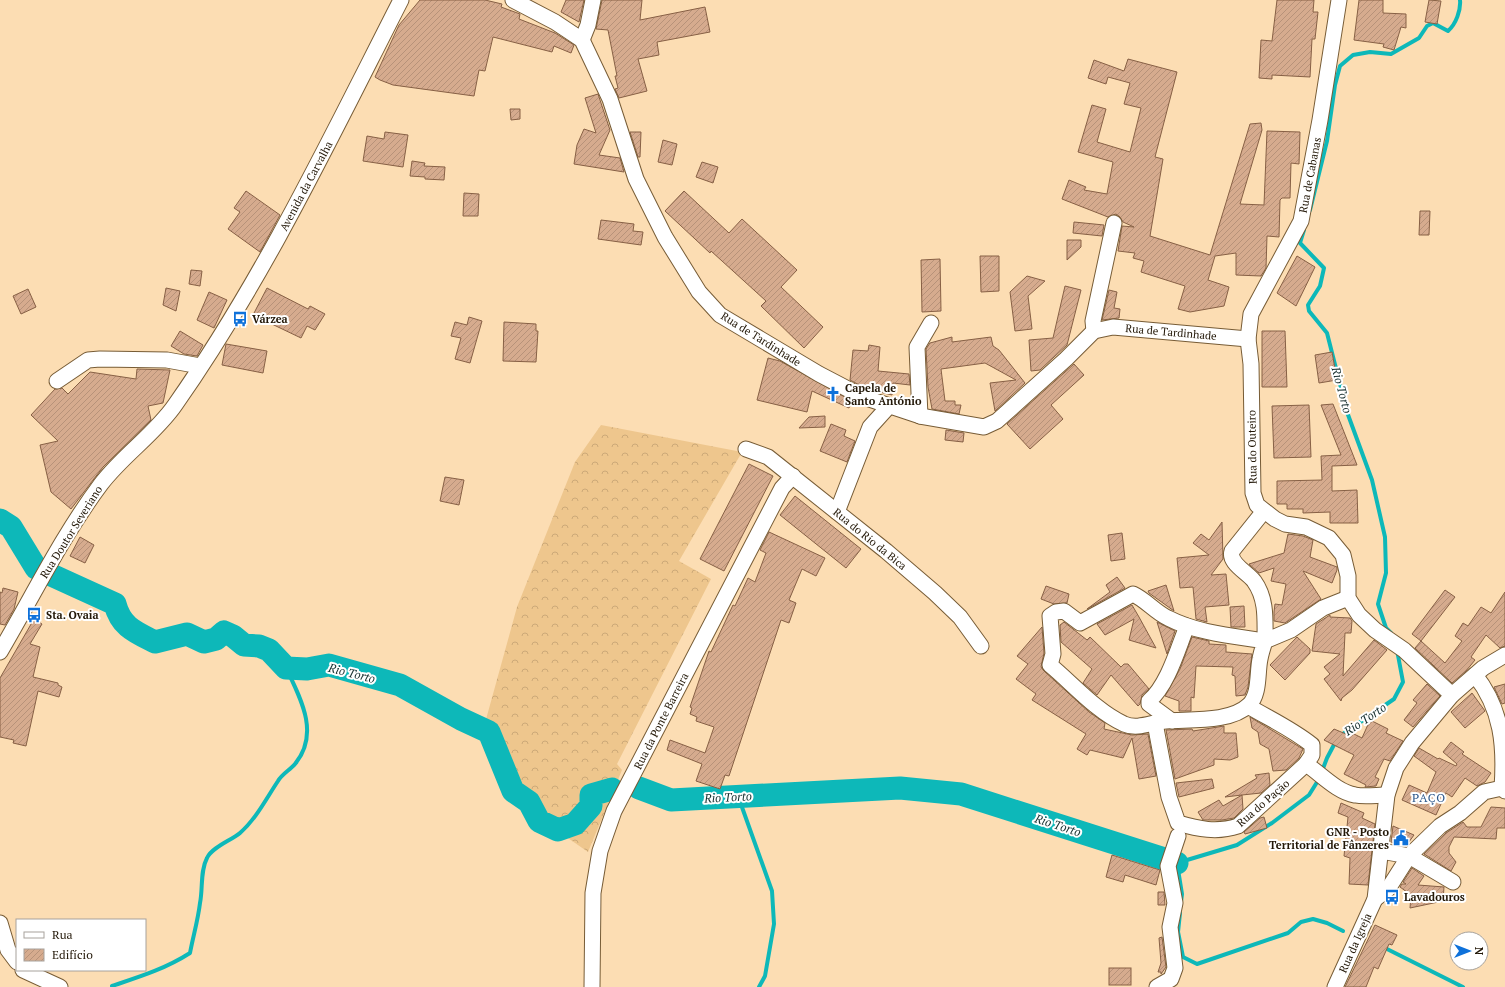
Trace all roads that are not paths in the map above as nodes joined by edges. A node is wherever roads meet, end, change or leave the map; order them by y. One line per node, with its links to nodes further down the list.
1 (401, 0): 10 (street, Avenida da Carvalha)
2 (513, 0): 5 (street)
3 (593, 0): 5 (street)
4 (1338, 0): 9 (street, Rua de Cabanas)
5 (582, 40): 12 (street, Rua de Tardinhade)
6 (1114, 223): 8 (street)
7 (931, 323): 13 (street)
8 (1094, 331): 9 (street, Rua de Tardinhade); 13 (street, Rua de Tardinhade)
9 (1248, 339): 16 (street, Rua do Outeiro)
10 (200, 366): 11 (street); 20 (street, Rua Doutor Severiano)
11 (57, 380)
12 (889, 406): 13 (street, Rua de Tardinhade); 17 (street)
13 (920, 416)
14 (746, 449): 15 (street, Rua do Rio da Bica)
15 (793, 476): 17 (street, Rua do Rio da Bica); 43 (street, Rua da Ponte Barreira)
16 (1264, 511): 18 (street, Rua do Outeiro); 21 (street)
17 (837, 512): 22 (street, Rua do Rio da Bica)
18 (1348, 598): 21 (street); 26 (street)
19 (1187, 626): 21 (street); 28 (street); 29 (street)
20 (4, 637): 23 (street, Rua Doutor Severiano)
21 (1265, 641): 27 (street)
22 (981, 646)
23 (0, 652)
24 (1505, 655): 25 (street)
25 (1475, 675): 26 (street); 30 (street)
26 (1452, 695): 33 (street)
27 (1248, 706): 28 (street); 31 (street)
28 (1172, 721): 29 (street)
29 (1155, 723): 31 (street, Rua do Pação)
30 (1503, 724): 32 (street)
31 (1306, 764): 33 (street)
32 (1503, 790): 36 (street)
33 (1387, 795): 35 (street)
34 (1178, 836): 44 (street)
35 (1381, 850): 36 (street); 38 (street)
36 (1408, 856): 37 (street); 38 (street)
37 (1453, 882)
38 (1375, 899): 45 (street, Rua da Igreja)
39 (0, 923): 40 (street)
40 (16, 961)
41 (25, 971): 42 (street)
42 (60, 987)
43 (592, 987)
44 (1157, 987)
45 (1335, 987)

